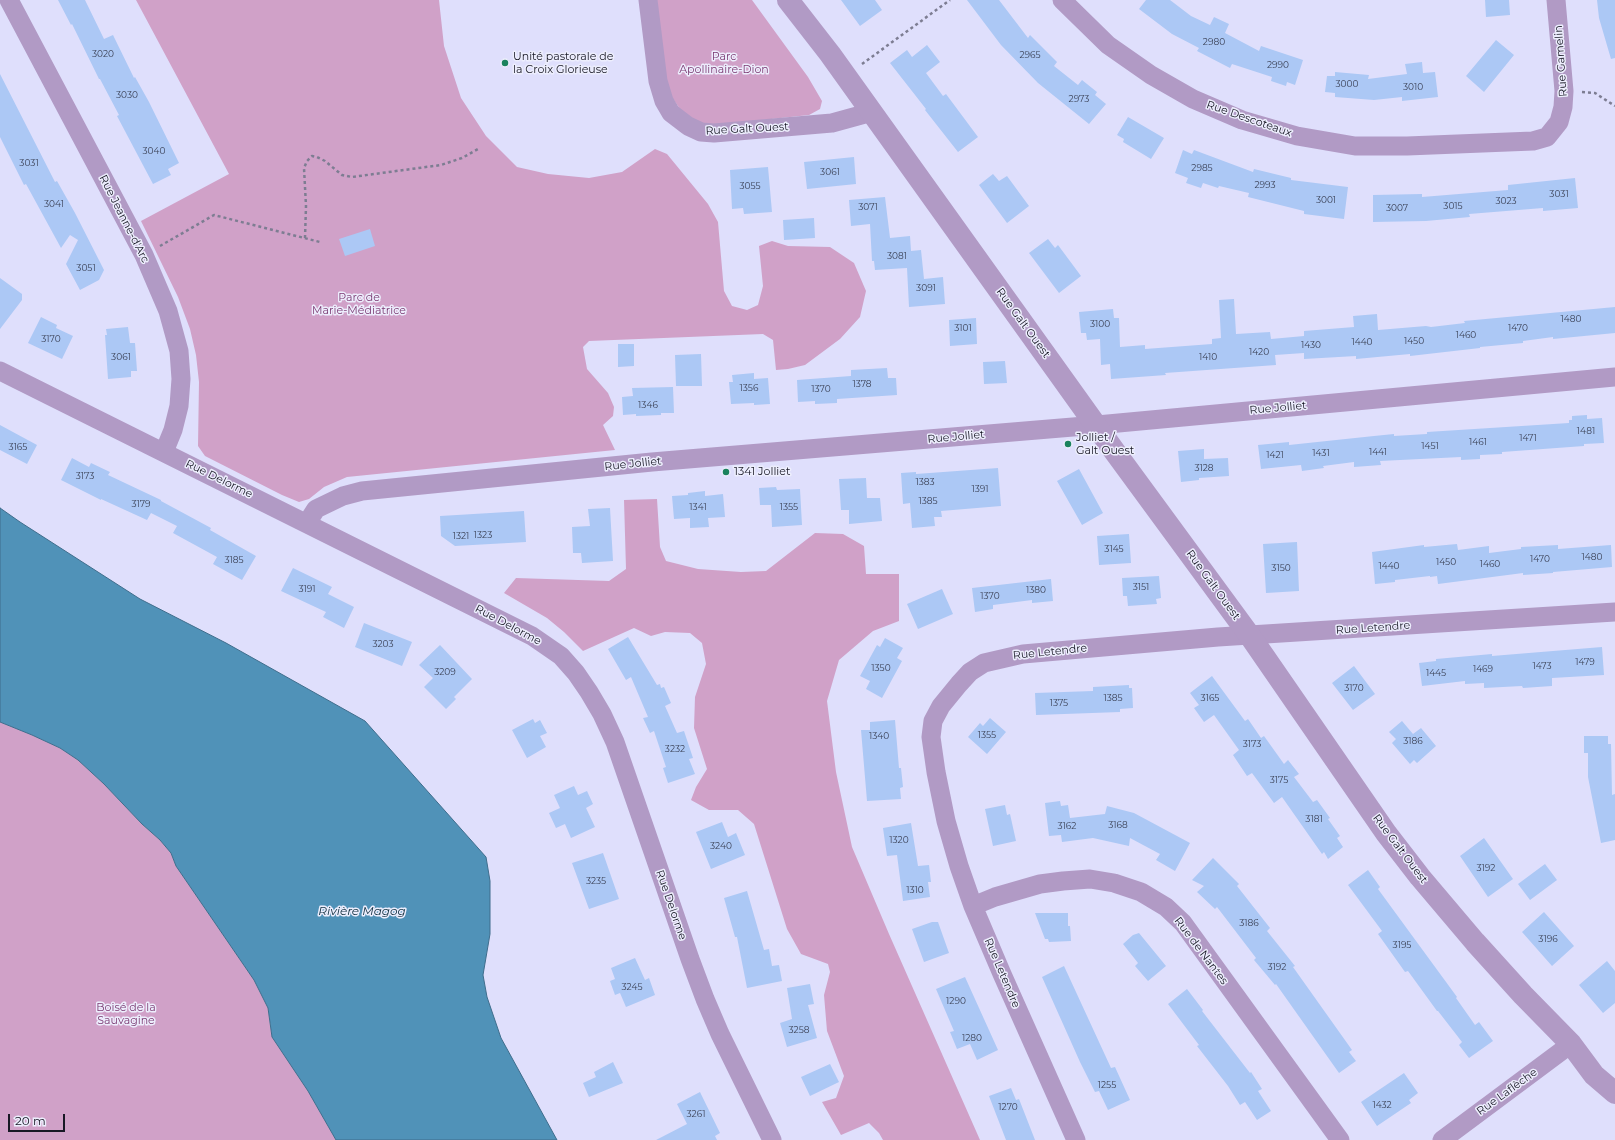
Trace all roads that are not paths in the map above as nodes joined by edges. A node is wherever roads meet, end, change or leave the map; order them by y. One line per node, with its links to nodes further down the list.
1 (9, 0): 11 (street, Rue Jeanne-d'Arc)
2 (648, 0): 6 (street, Rue Galt Ouest)
3 (788, 0): 6 (street, Rue Galt Ouest)
4 (1062, 0): 7 (street, Rue Descoteaux)
5 (1556, 0): 7 (street, Rue Gamelin)
6 (872, 112): 10 (street, Rue Galt Ouest)
7 (1559, 122)
8 (0, 372): 11 (street, Rue Delorme)
9 (1615, 377): 10 (street, Rue Jolliet)
10 (1097, 425): 12 (street, Rue Jolliet); 14 (street, Rue Galt Ouest)
11 (164, 452): 12 (street, Rue Delorme)
12 (307, 522): 19 (street, Rue Delorme)
13 (1615, 612): 14 (street, Rue Letendre)
14 (1250, 636): 15 (street, Rue Letendre); 16 (street, Rue Galt Ouest)
15 (973, 906): 20 (street, Rue Letendre); 21 (street, Rue de Nantes)
16 (1571, 1044): 17 (street, Rue Galt Ouest); 18 (street, Rue Galt Ouest); 22 (street, Rue Laflèche)
17 (1615, 1077)
18 (1615, 1094)
19 (772, 1140)
20 (1076, 1140)
21 (1340, 1140)
22 (1442, 1140)

